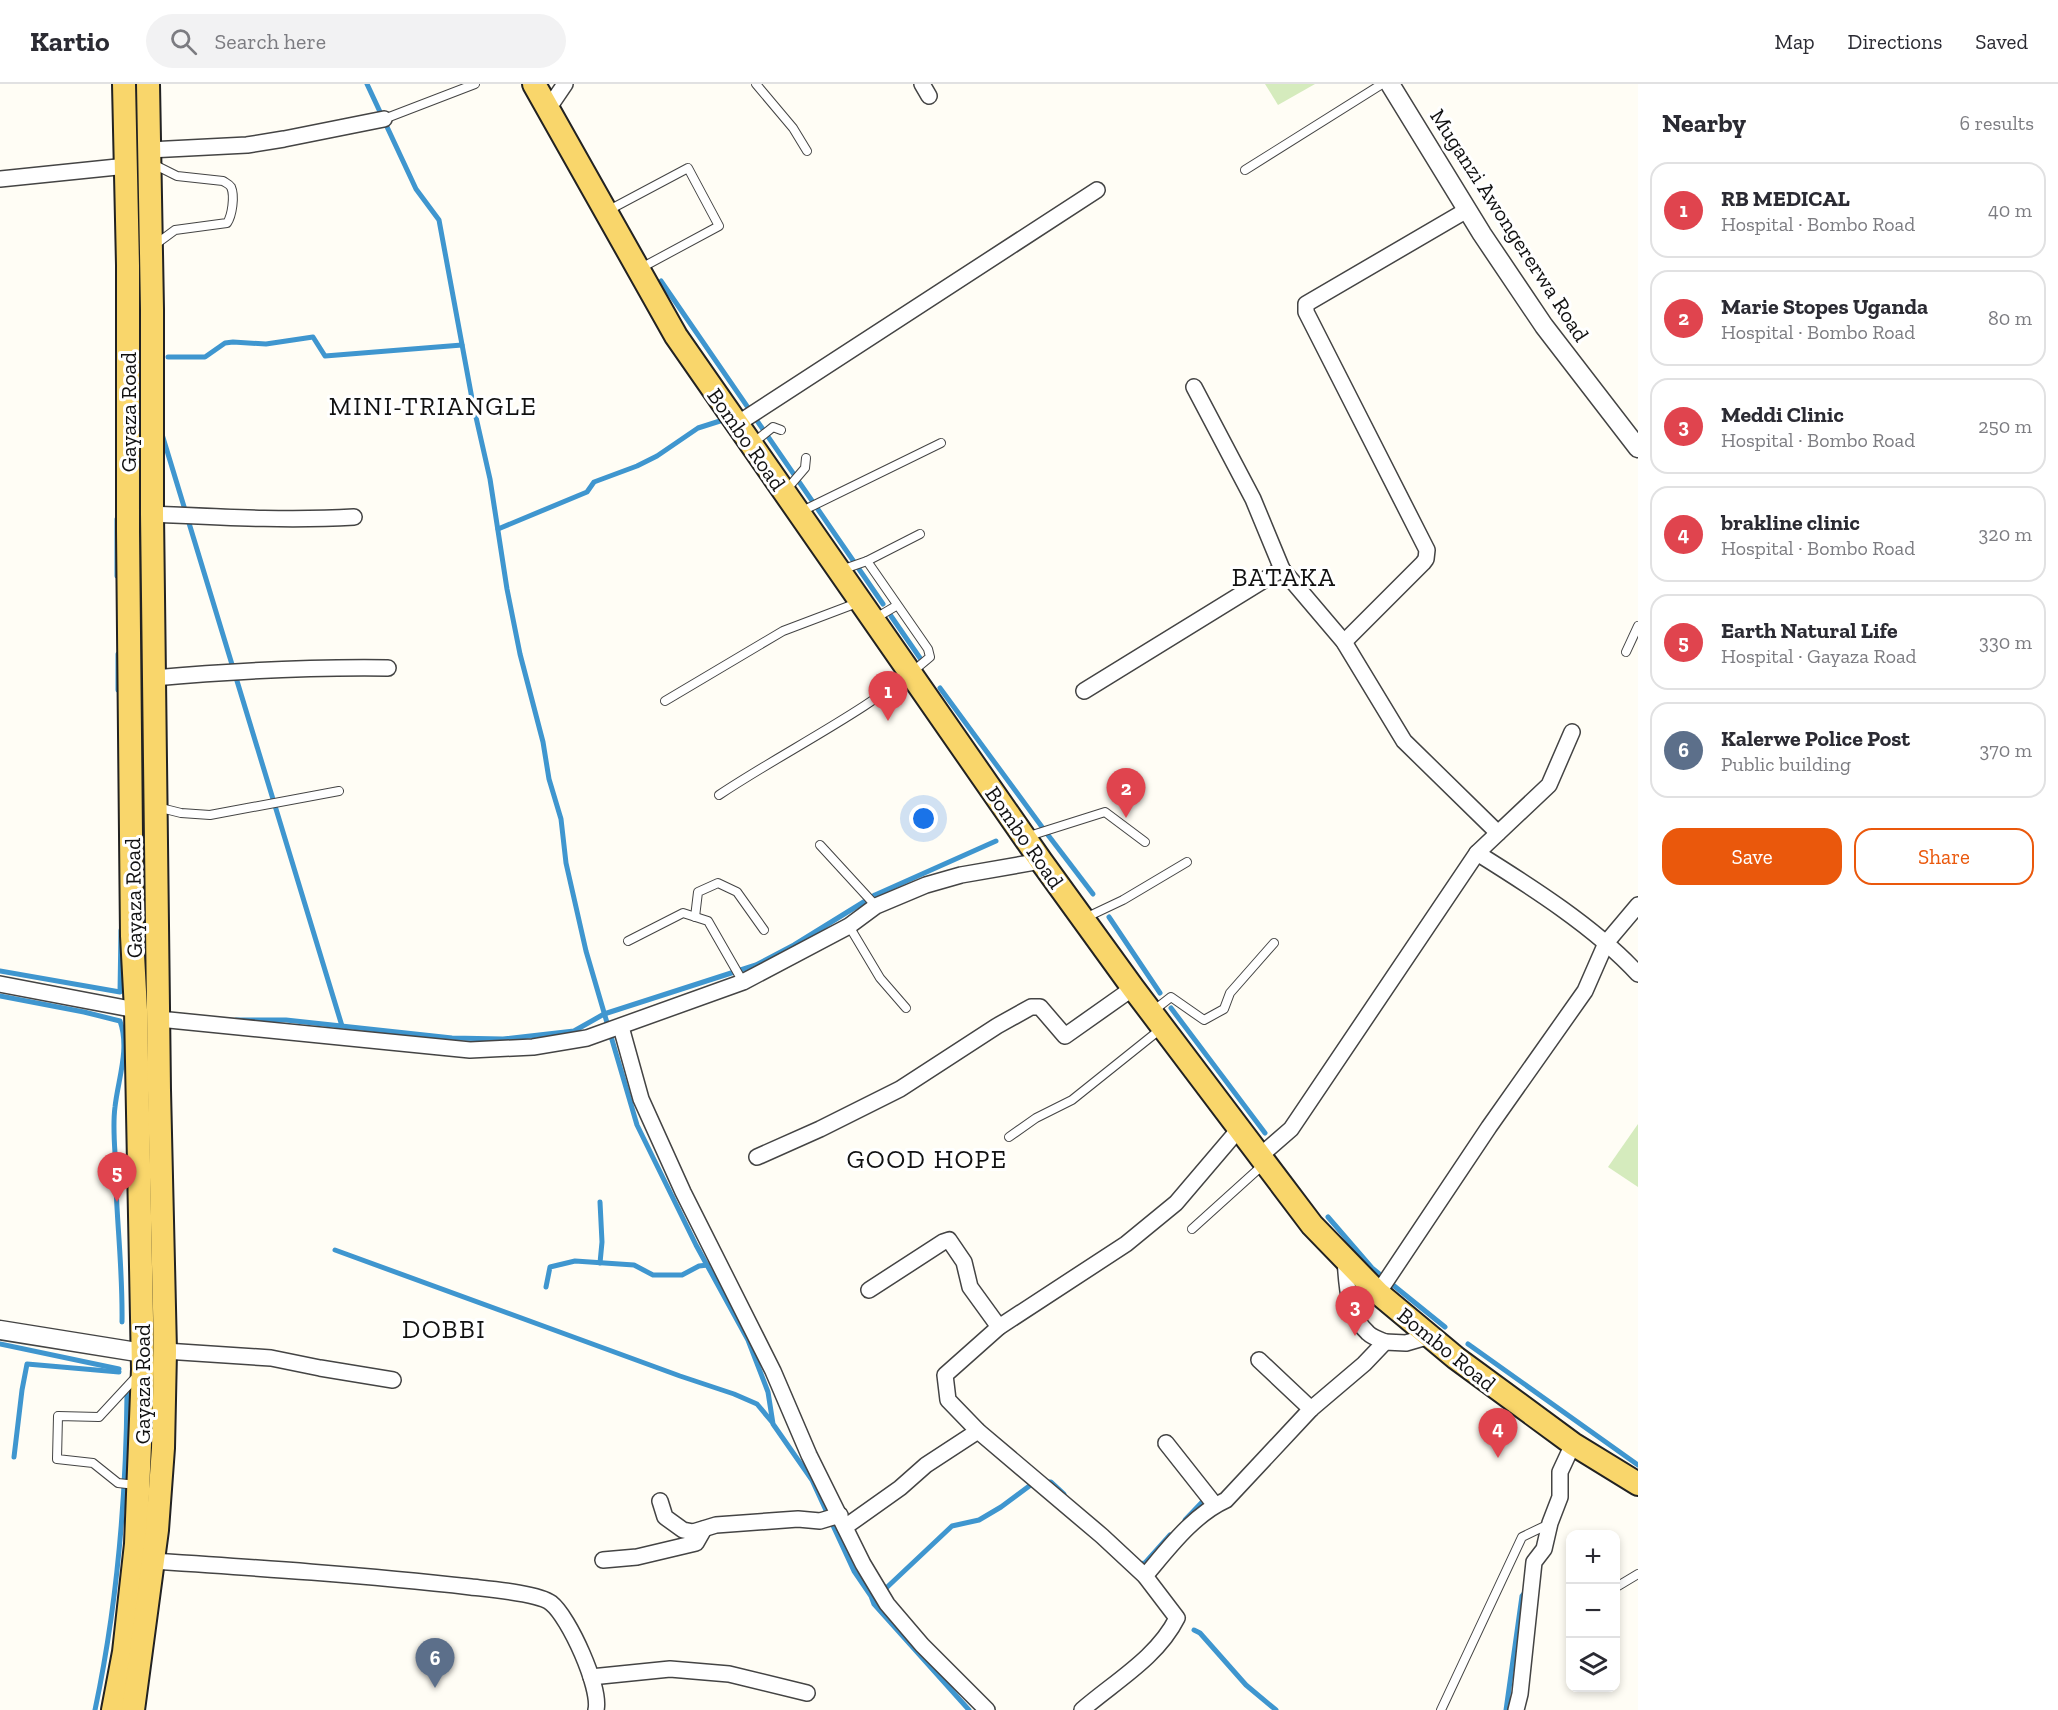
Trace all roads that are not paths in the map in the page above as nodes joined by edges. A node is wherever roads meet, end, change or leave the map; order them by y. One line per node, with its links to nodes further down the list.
1 (124, 84): 13 (main road, Gayaza Road)
2 (148, 84): 12 (main road, Gayaza Road)
3 (475, 84): 10 (lane)
4 (534, 84): 9 (main road, Bombo Road)
5 (566, 84): 9 (street)
6 (756, 84): 11 (lane)
7 (1382, 84): 14 (lane)
8 (1390, 84): 17 (street, Muganzi Awongererwa Road)
9 (548, 109): 18 (main road, Bombo Road)
10 (384, 119): 12 (street)
11 (807, 151)
12 (149, 156): 19 (main road, Gayaza Road); 19 (lane)
13 (127, 166): 15 (street); 71 (main road, Gayaza Road)
14 (1245, 170)
15 (0, 179)
16 (1097, 190): 22 (street)
17 (1467, 210): 24 (street, Muganzi Awongererwa Road); 39 (street)
18 (605, 212): 20 (main road, Bombo Road); 20 (lane)
19 (151, 250): 30 (main road, Gayaza Road)
20 (637, 270): 22 (main road, Bombo Road)
21 (1194, 387): 34 (street)
22 (737, 424): 26 (main road, Bombo Road)
23 (781, 430): 26 (lane)
24 (1636, 442)
25 (941, 443): 29 (lane)
26 (752, 444): 28 (main road, Bombo Road)
27 (806, 458): 28 (lane)
28 (784, 492): 29 (main road, Bombo Road)
29 (798, 512): 35 (main road, Bombo Road)
30 (152, 514): 31 (street); 43 (main road, Gayaza Road)
31 (354, 517)
32 (920, 534): 33 (lane)
33 (867, 561): 35 (lane); 36 (lane)
34 (1282, 569): 39 (street); 44 (street)
35 (839, 571): 37 (main road, Bombo Road)
36 (896, 606): 37 (lane); 42 (lane)
37 (867, 610): 42 (main road, Bombo Road); 45 (lane)
38 (1638, 626): 40 (lane)
39 (1344, 642): 50 (street)
40 (1626, 652)
41 (388, 668): 43 (street)
42 (911, 673): 48 (lane); 51 (main road, Bombo Road)
43 (154, 678): 49 (main road, Gayaza Road)
44 (1084, 691)
45 (665, 701)
46 (1572, 732): 50 (street)
47 (339, 791): 49 (lane)
48 (719, 795)
49 (156, 807): 72 (main road, Gayaza Road)
50 (1498, 833): 54 (street)
51 (1025, 837): 52 (lane); 55 (main road, Bombo Road)
52 (1145, 842)
53 (820, 844): 58 (lane)
54 (1477, 853): 65 (street); 78 (street)
55 (1041, 861): 58 (street); 60 (main road, Bombo Road)
56 (1187, 862): 60 (lane)
57 (1638, 905): 65 (street)
58 (876, 906): 61 (street)
59 (695, 917): 62 (lane); 63 (lane); 67 (lane)
60 (1083, 919): 69 (main road, Bombo Road)
61 (849, 926): 67 (street); 70 (lane)
62 (764, 930)
63 (628, 941)
64 (1274, 943): 73 (lane)
65 (1606, 943): 66 (street); 82 (street)
66 (1636, 968)
67 (743, 982): 74 (street)
68 (0, 984): 71 (street)
69 (1133, 988): 73 (main road, Bombo Road); 77 (street)
70 (906, 1008)
71 (136, 1010): 87 (main road, Gayaza Road)
72 (159, 1019): 74 (street); 87 (main road, Gayaza Road)
73 (1157, 1020): 75 (main road, Bombo Road); 76 (lane)
74 (617, 1028): 98 (street)
75 (1239, 1129): 78 (main road, Bombo Road); 83 (street)
76 (1009, 1137)
77 (758, 1157)
78 (1262, 1159): 79 (lane); 80 (main road, Bombo Road)
79 (1192, 1229)
80 (1345, 1259): 82 (main road, Bombo Road); 86 (street)
81 (869, 1290): 83 (street)
82 (1378, 1293): 85 (main road, Bombo Road)
83 (999, 1327): 91 (street)
84 (0, 1330): 87 (street)
85 (1430, 1336): 86 (street); 93 (main road, Bombo Road)
86 (1385, 1342): 90 (street)
87 (150, 1358): 89 (street); 95 (main road, Gayaza Road); 95 (lane); 102 (main road, Gayaza Road)
88 (1259, 1360): 90 (street)
89 (393, 1380)
90 (1311, 1408): 97 (street)
91 (978, 1431): 98 (street); 104 (street)
92 (1166, 1443): 97 (street)
93 (1573, 1444): 94 (main road, Bombo Road); 99 (street)
94 (1638, 1484)
95 (140, 1485): 108 (main road, Gayaza Road)
96 (660, 1501): 100 (street)
97 (1215, 1505): 104 (street)
98 (840, 1519): 100 (street); 111 (street)
99 (1550, 1523): 113 (lane); 114 (street)
100 (704, 1529): 101 (street)
101 (603, 1560)
102 (153, 1561): 106 (street); 109 (main road, Gayaza Road)
103 (1638, 1574): 105 (lane)
104 (1145, 1576): 112 (street)
105 (1620, 1585)
106 (591, 1677): 107 (street); 110 (street)
107 (807, 1693)
108 (113, 1710)
109 (133, 1710)
110 (596, 1710)
111 (987, 1710)
112 (1082, 1710)
113 (1441, 1710)
114 (1516, 1710)

